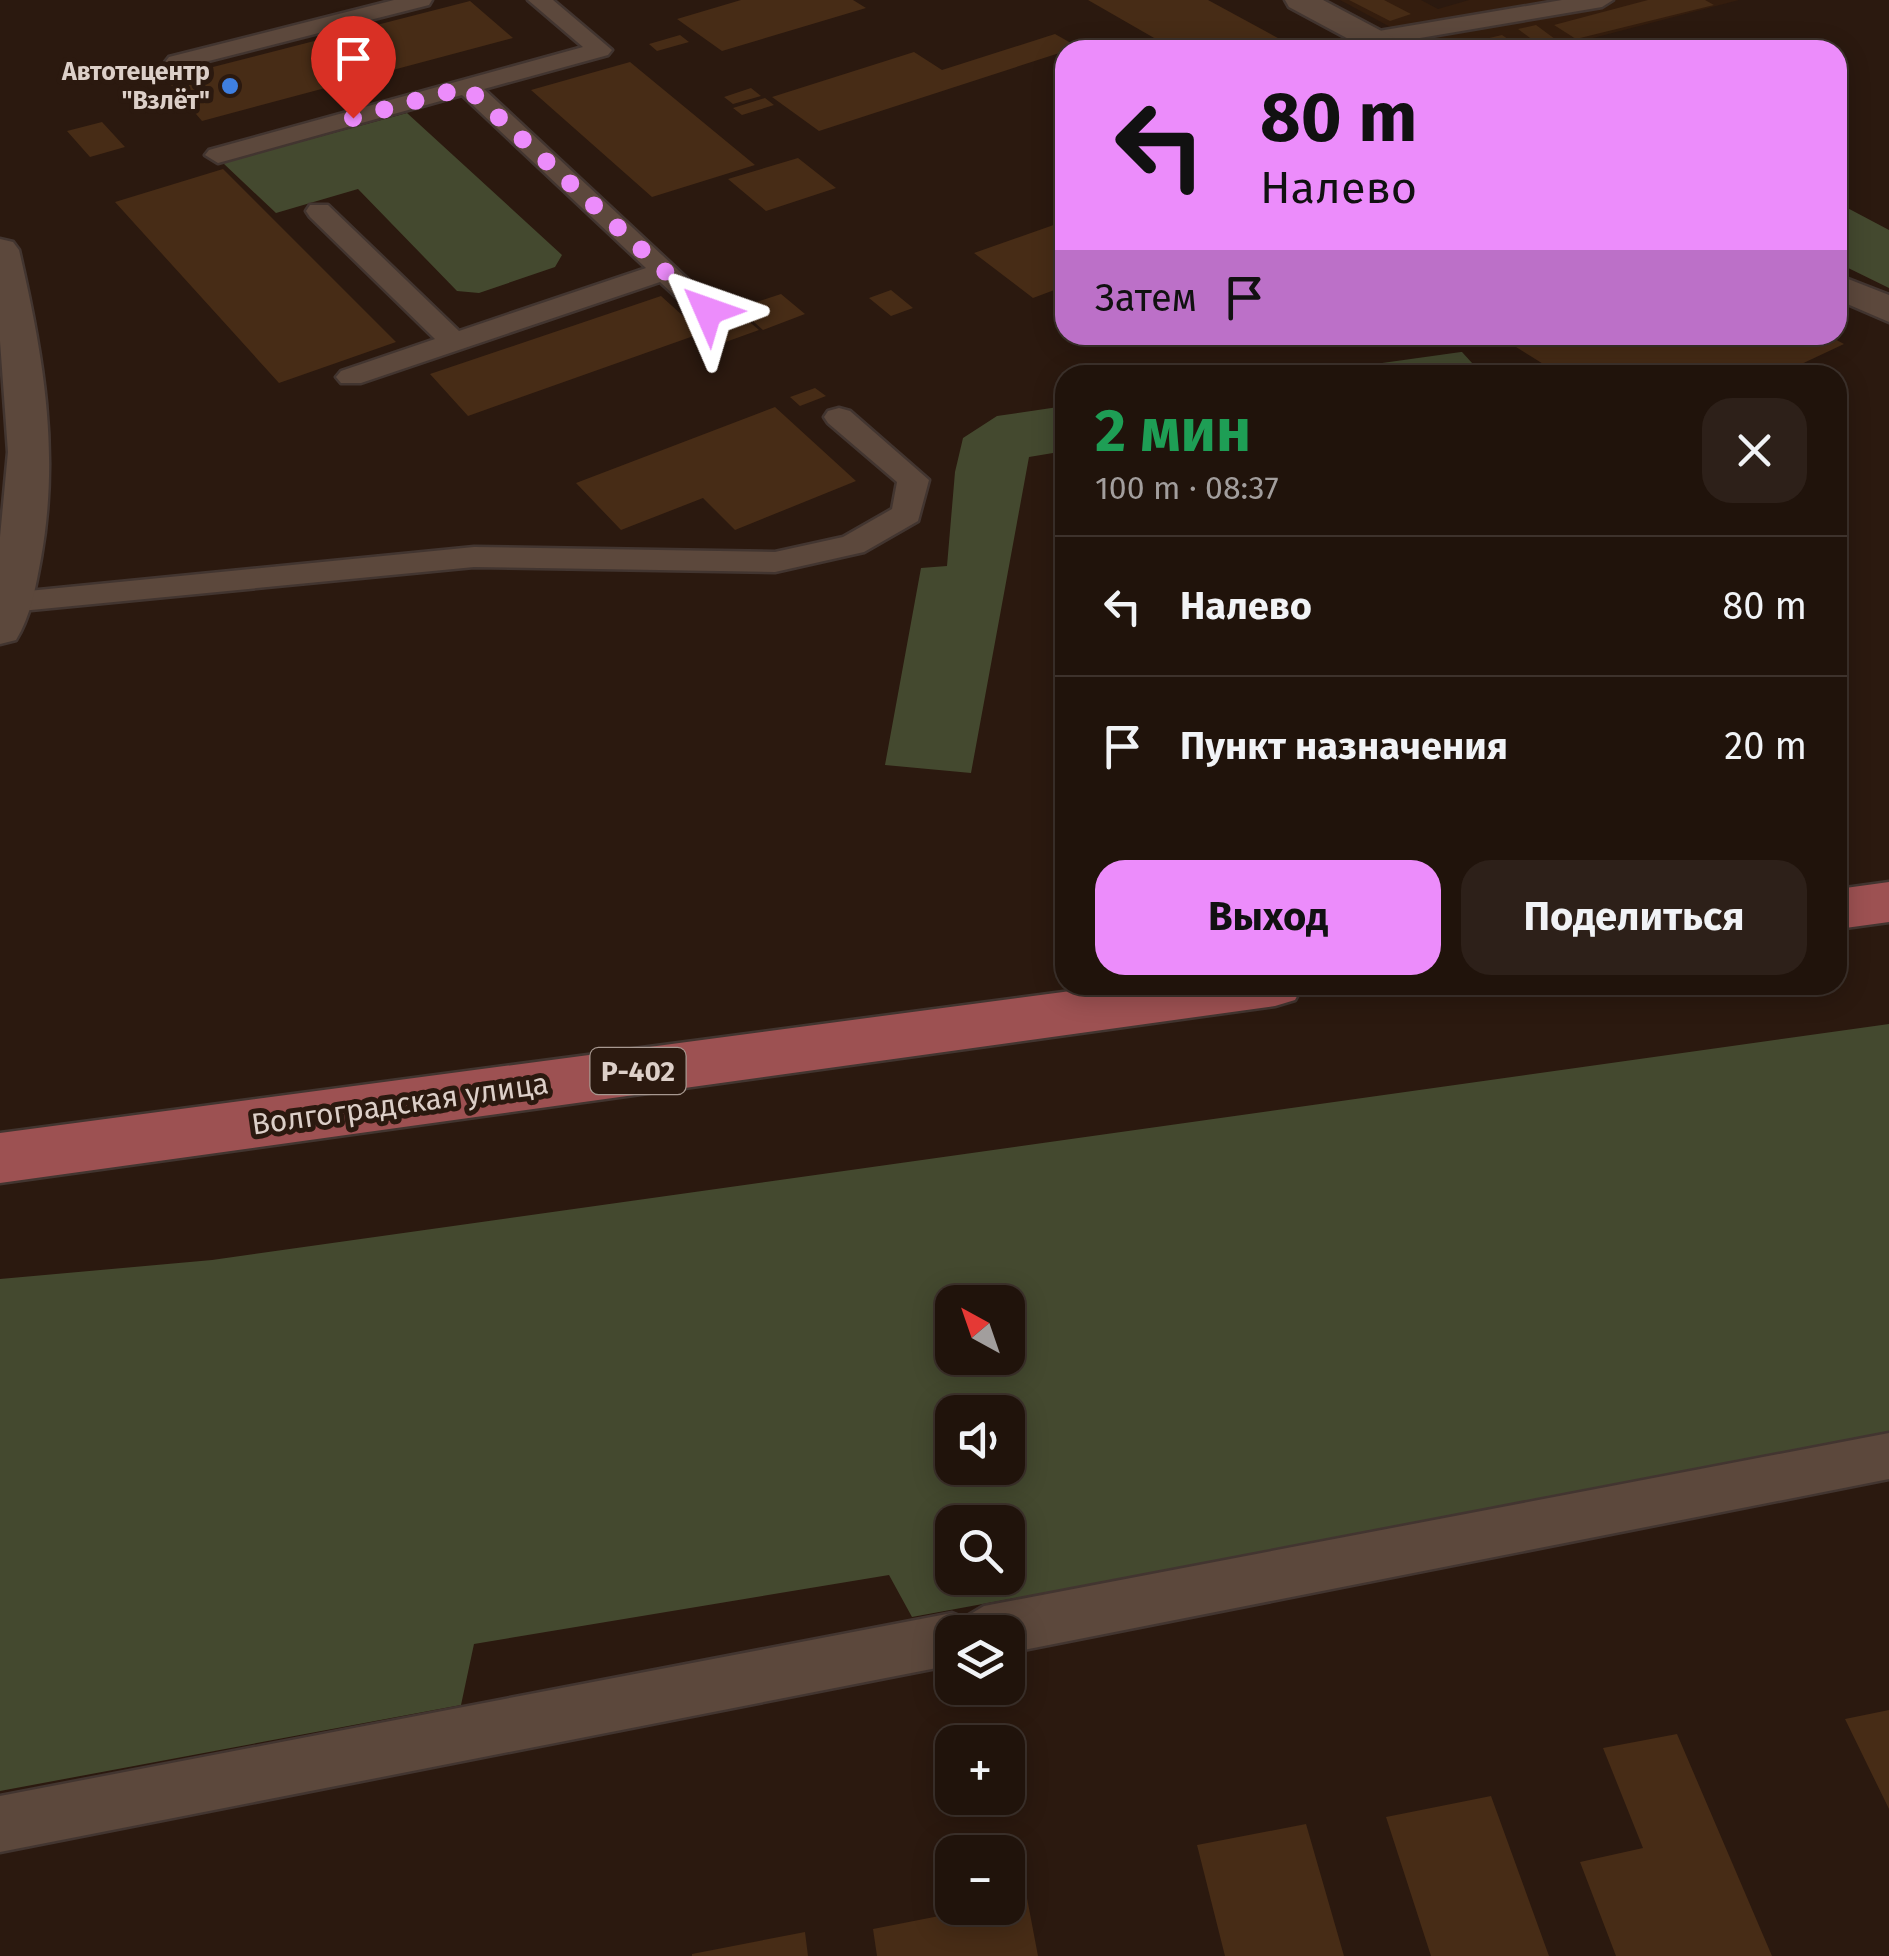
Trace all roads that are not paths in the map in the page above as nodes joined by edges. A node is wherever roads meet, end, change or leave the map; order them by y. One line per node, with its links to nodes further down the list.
1 (300, 0): 6 (lane)
2 (421, 0): 6 (lane)
3 (539, 0): 10 (lane)
4 (1300, 0): 7 (street)
5 (1602, 0): 8 (lane)
6 (324, 25): 9 (lane)
7 (1374, 40)
8 (1407, 40)
9 (176, 62)
10 (466, 87): 11 (lane); 14 (lane)
11 (218, 155)
12 (319, 211): 18 (lane)
13 (0, 250): 20 (street)
14 (666, 271): 17 (lane); 18 (lane)
15 (1847, 290): 16 (street)
16 (1889, 310)
17 (708, 311)
18 (454, 342): 19 (lane)
19 (351, 376)
20 (14, 396): 22 (street)
21 (839, 418): 22 (lane)
22 (4, 616)
23 (1889, 902): 24 (main road)
24 (1847, 908)
25 (1116, 996): 26 (main road, Волгоградская улица / Р-402)
26 (0, 1158)
27 (1889, 1456): 28 (lane)
28 (1025, 1624)
29 (935, 1641): 30 (lane)
30 (0, 1824)

